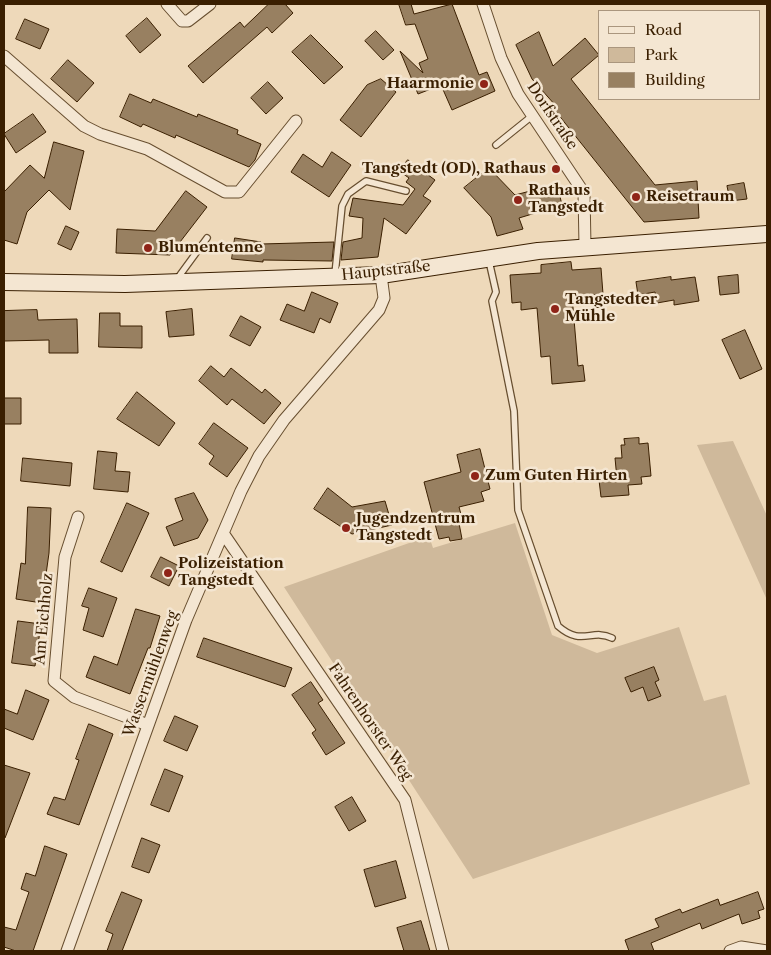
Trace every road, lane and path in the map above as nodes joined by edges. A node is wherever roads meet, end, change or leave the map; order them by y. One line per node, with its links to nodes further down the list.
1 (168, 4): 2 (street)
2 (210, 4)
3 (483, 4): 5 (street, Dorfstraße)
4 (4, 56): 6 (street)
5 (532, 116): 7 (lane); 11 (street, Dorfstraße)
6 (296, 121)
7 (496, 145)
8 (406, 191): 14 (lane)
9 (767, 234): 11 (street, Hauptstraße)
10 (207, 238): 16 (lane)
11 (585, 246): 12 (street, Hauptstraße)
12 (489, 259): 13 (street, Hauptstraße); 19 (lane)
13 (381, 275): 14 (street, Hauptstraße); 18 (street, Wassermühlenweg)
14 (335, 276): 16 (street, Hauptstraße)
15 (4, 282): 16 (street, Hauptstraße)
16 (175, 282)
17 (78, 517): 20 (street, Am Eichholz)
18 (223, 533): 20 (street, Wassermühlenweg); 22 (street, Fahrenhorster Weg)
19 (612, 638)
20 (148, 725): 21 (street, Wassermühlenweg)
21 (67, 951)
22 (443, 951)
23 (730, 951): 24 (street)
24 (767, 951)

